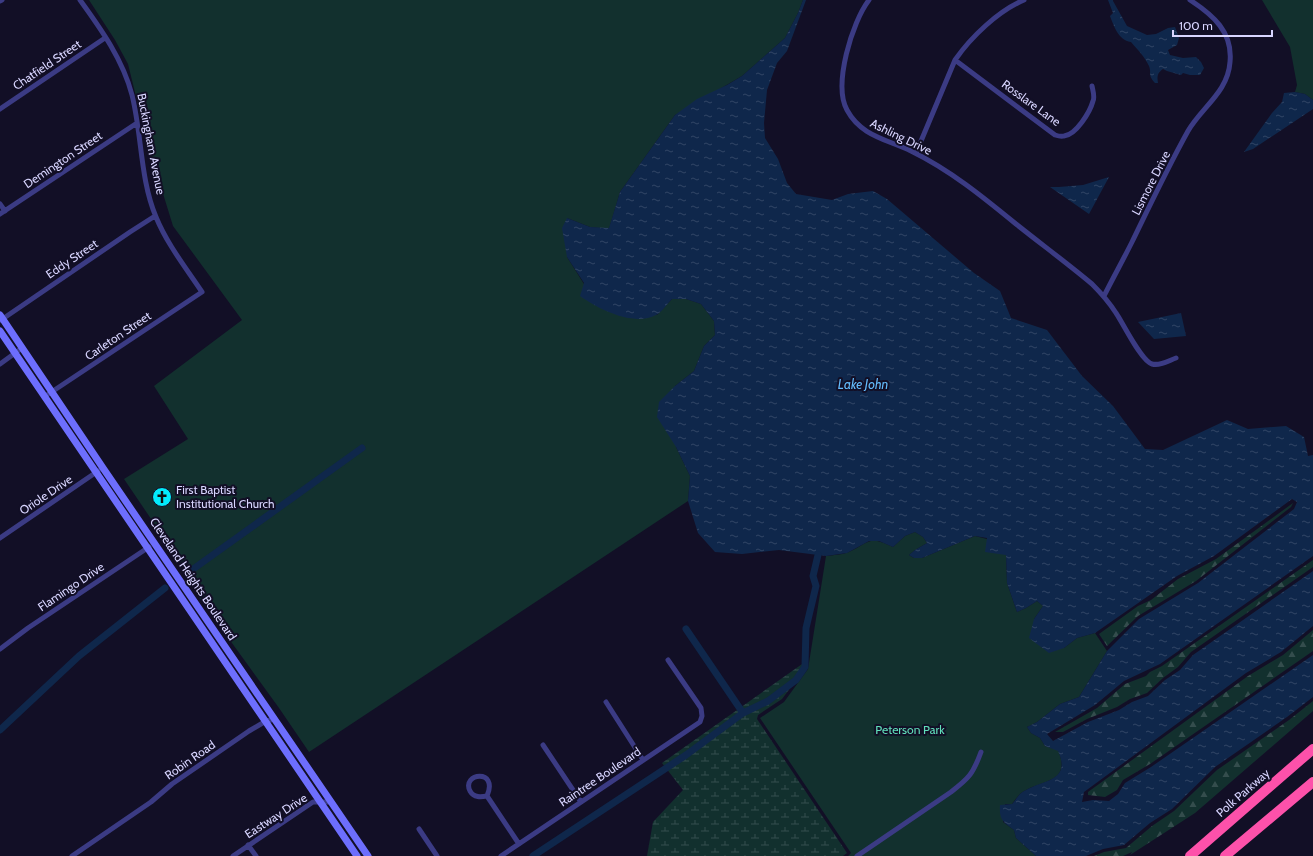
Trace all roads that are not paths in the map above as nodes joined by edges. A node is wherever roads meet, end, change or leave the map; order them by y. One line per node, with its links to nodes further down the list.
1 (80, 0): 5 (street, Buckingham Avenue)
2 (868, 0): 10 (street, Ashling Drive)
3 (1024, 0): 6 (street)
4 (1190, 0): 15 (street, Lismore Drive)
5 (105, 38): 8 (street, Chatfield Street); 9 (street, Buckingham Avenue)
6 (955, 60): 7 (street, Rosslare Lane); 10 (street)
7 (1092, 86)
8 (0, 109)
9 (137, 123): 12 (street, Demington Street); 13 (street, Buckingham Avenue)
10 (916, 154): 15 (street, Ashling Drive)
11 (0, 204): 12 (street)
12 (2, 212)
13 (155, 216): 14 (street, Buckingham Avenue); 16 (street, Eddy Street)
14 (202, 292): 22 (street, Carleton Street)
15 (1104, 296): 20 (street)
16 (1, 318): 18 (street, Cleveland Heights Boulevard)
17 (0, 331): 19 (street, Cleveland Heights Boulevard)
18 (22, 348): 19 (street); 22 (street, Cleveland Heights Boulevard)
19 (15, 353): 21 (street); 23 (street, Cleveland Heights Boulevard)
20 (1176, 358)
21 (0, 364)
22 (52, 392): 23 (street, Carleton Street); 24 (street, Cleveland Heights Boulevard)
23 (44, 397): 25 (street, Cleveland Heights Boulevard)
24 (103, 468): 25 (street, Oriole Drive); 27 (street, Cleveland Heights Boulevard)
25 (96, 473): 26 (street, Oriole Drive); 28 (street, Cleveland Heights Boulevard)
26 (0, 538)
27 (155, 543): 28 (street, Flamingo Drive); 29 (street, Cleveland Heights Boulevard)
28 (147, 548): 30 (street, Cleveland Heights Boulevard); 33 (street, Flamingo Drive)
29 (183, 585): 30 (street); 31 (street, Cleveland Heights Boulevard)
30 (176, 590): 32 (street, Cleveland Heights Boulevard)
31 (209, 623): 32 (street); 36 (street, Cleveland Heights Boulevard)
32 (202, 628): 37 (street, Cleveland Heights Boulevard)
33 (0, 649)
34 (668, 660): 41 (street, Raintree Boulevard)
35 (606, 702): 41 (street)
36 (275, 719): 37 (street, Robin Road); 45 (street, Cleveland Heights Boulevard)
37 (266, 721): 44 (street, Cleveland Heights Boulevard); 50 (street, Robin Road)
38 (543, 744): 46 (street)
39 (1313, 749): 58 (highway, Polk Parkway)
40 (981, 752): 57 (street)
41 (644, 760): 46 (street, Raintree Boulevard)
42 (1313, 782): 59 (highway)
43 (487, 796): 43 (street); 48 (street)
44 (321, 802): 45 (street, Eastway Drive); 49 (street, Eastway Drive); 53 (street, Cleveland Heights Boulevard)
45 (332, 802): 54 (street, Cleveland Heights Boulevard)
46 (581, 802): 48 (street, Raintree Boulevard)
47 (419, 829): 55 (street)
48 (519, 844): 56 (street, Raintree Boulevard)
49 (248, 845): 51 (street, Eastway Drive); 52 (street)
50 (72, 856)
51 (233, 856)
52 (256, 856)
53 (357, 856)
54 (368, 856)
55 (437, 856)
56 (501, 856)
57 (857, 856)
58 (1190, 856)
59 (1225, 856)

